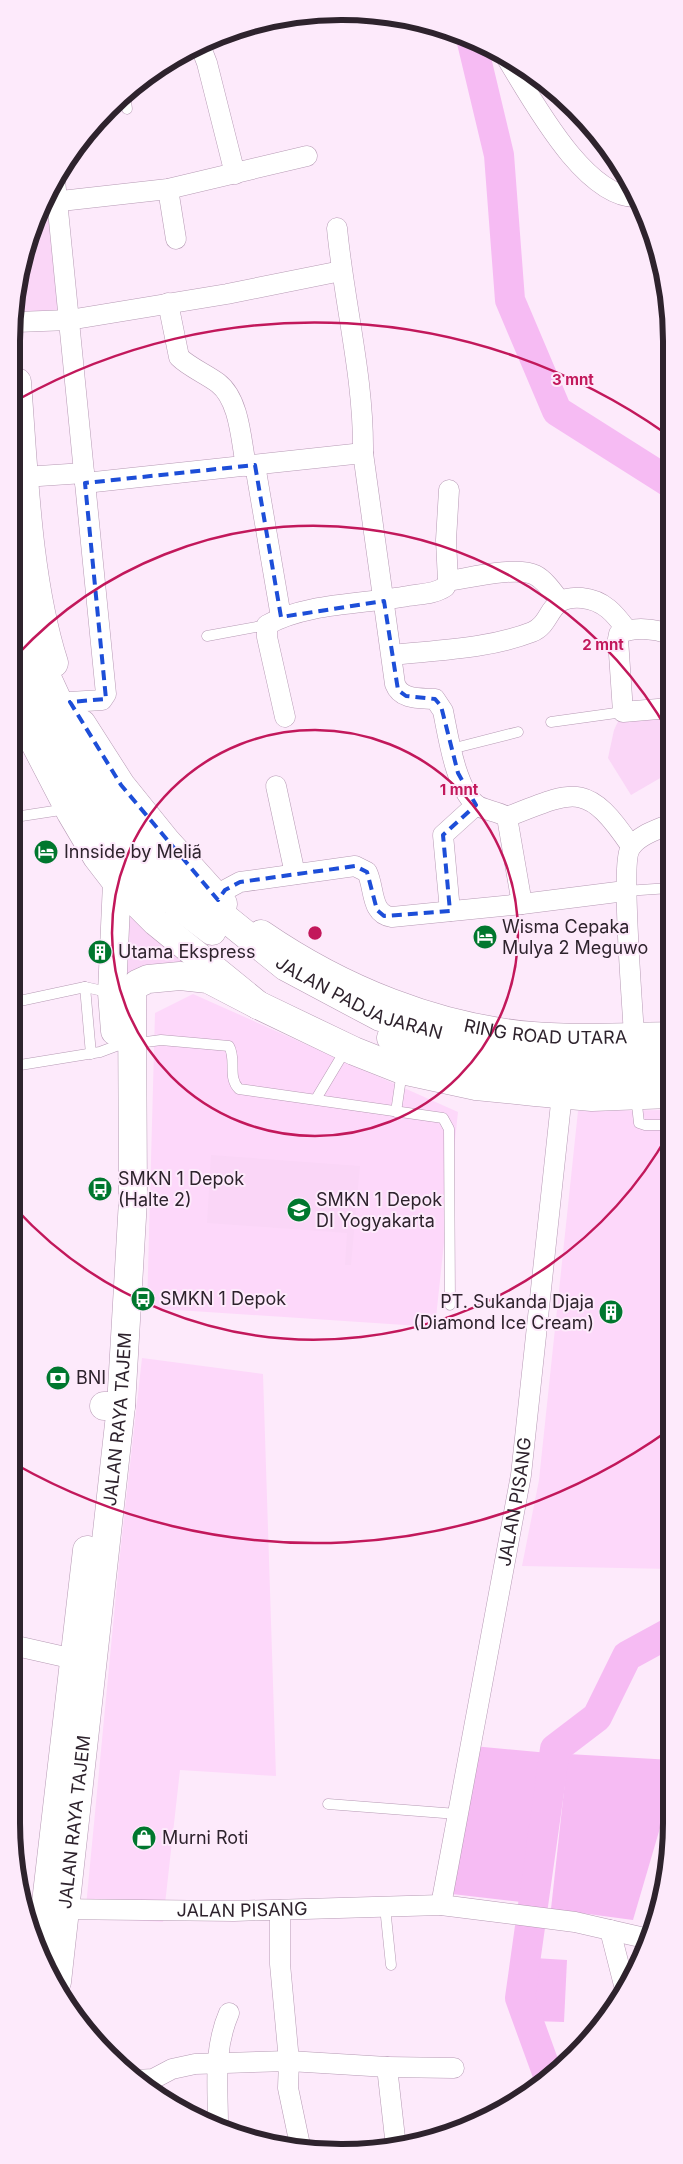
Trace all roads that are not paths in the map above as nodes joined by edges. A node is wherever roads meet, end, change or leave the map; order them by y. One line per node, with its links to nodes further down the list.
1 (202, 51): 6 (street)
2 (515, 71): 8 (street)
3 (126, 103): 4 (lane)
4 (127, 109)
5 (308, 156): 6 (street)
6 (235, 174): 7 (street)
7 (168, 189): 9 (street); 12 (street)
8 (629, 198)
9 (52, 202)
10 (50, 205): 15 (street)
11 (337, 228): 13 (street)
12 (176, 240)
13 (341, 271): 14 (street); 18 (street)
14 (168, 302): 15 (street); 19 (street)
15 (68, 320): 16 (street); 21 (street)
16 (21, 322)
17 (20, 421): 20 (main road, RING ROAD UTARA)
18 (363, 453): 19 (street); 25 (street)
19 (251, 466): 21 (street); 27 (street)
20 (24, 477): 21 (street); 33 (main road, RING ROAD UTARA)
21 (84, 478): 33 (street)
22 (449, 490): 24 (street)
23 (20, 575): 64 (main road, JALAN PADJAJARAN)
24 (448, 581): 25 (street); 26 (street)
25 (384, 601): 27 (street); 31 (street)
26 (560, 601): 28 (street); 31 (street)
27 (274, 621): 30 (lane); 37 (street)
28 (627, 630): 29 (street); 35 (street)
29 (663, 632)
30 (207, 636)
31 (392, 654): 40 (street)
32 (20, 663): 67 (main road, JALAN PADJAJARAN)
33 (70, 702): 52 (main road, RING ROAD UTARA)
34 (663, 709): 35 (street)
35 (623, 712): 38 (lane)
36 (20, 715): 43 (main road)
37 (285, 717)
38 (551, 722)
39 (518, 732): 40 (lane)
40 (451, 749): 42 (street)
41 (276, 786): 48 (street)
42 (476, 805): 45 (street); 54 (street)
43 (68, 809): 44 (lane); 49 (main road)
44 (20, 816)
45 (507, 817): 47 (street); 53 (street)
46 (663, 827): 47 (street)
47 (631, 846): 51 (street)
48 (295, 874): 52 (street); 54 (street)
49 (116, 883): 56 (main road, JALAN RAYA TAJEM); 58 (main road)
50 (663, 888): 51 (lane)
51 (625, 891): 53 (street); 59 (street)
52 (218, 900): 59 (main road, RING ROAD UTARA)
53 (522, 904): 54 (street)
54 (450, 911)
55 (85, 987): 56 (lane); 57 (lane); 63 (lane)
56 (122, 996): 58 (main road); 61 (main road, JALAN RAYA TAJEM)
57 (20, 1001)
58 (258, 1005): 62 (main road)
59 (634, 1036): 60 (main road, RING ROAD UTARA)
60 (663, 1036)
61 (125, 1045): 63 (lane); 71 (lane); 75 (main road, JALAN RAYA TAJEM)
62 (347, 1048): 66 (main road); 71 (lane)
63 (91, 1054): 65 (lane)
64 (663, 1054)
65 (20, 1065)
66 (402, 1070): 68 (main road); 72 (lane)
67 (663, 1076)
68 (562, 1094): 70 (main road); 79 (street, JALAN PISANG)
69 (663, 1094): 70 (main road)
70 (636, 1095): 73 (lane)
71 (316, 1099): 72 (lane)
72 (396, 1112): 74 (lane)
73 (663, 1125)
74 (450, 1305)
75 (113, 1406): 77 (main road, JALAN RAYA TAJEM); 82 (main road, JALAN RAYA TAJEM)
76 (20, 1647): 77 (street)
77 (74, 1659): 82 (main road, JALAN RAYA TAJEM)
78 (328, 1804): 79 (lane)
79 (457, 1814): 80 (street, JALAN PISANG)
80 (441, 1905): 81 (street, JALAN PISANG); 84 (street, JALAN PISANG)
81 (385, 1907): 83 (street, JALAN PISANG); 87 (lane)
82 (54, 1910): 83 (street, JALAN PISANG); 86 (main road, JALAN RAYA TAJEM); 88 (main road, JALAN RAYA TAJEM)
83 (280, 1910): 91 (street)
84 (610, 1930): 85 (street, JALAN PISANG); 89 (street)
85 (642, 1937)
86 (43, 1944)
87 (391, 1965)
88 (57, 1971)
89 (622, 1979)
90 (229, 2013): 92 (street)
91 (289, 2061): 92 (street); 93 (street); 98 (street)
92 (217, 2064): 95 (street); 96 (street)
93 (387, 2067): 94 (street); 97 (street)
94 (454, 2068)
95 (151, 2082)
96 (218, 2120)
97 (395, 2139)
98 (299, 2141)

